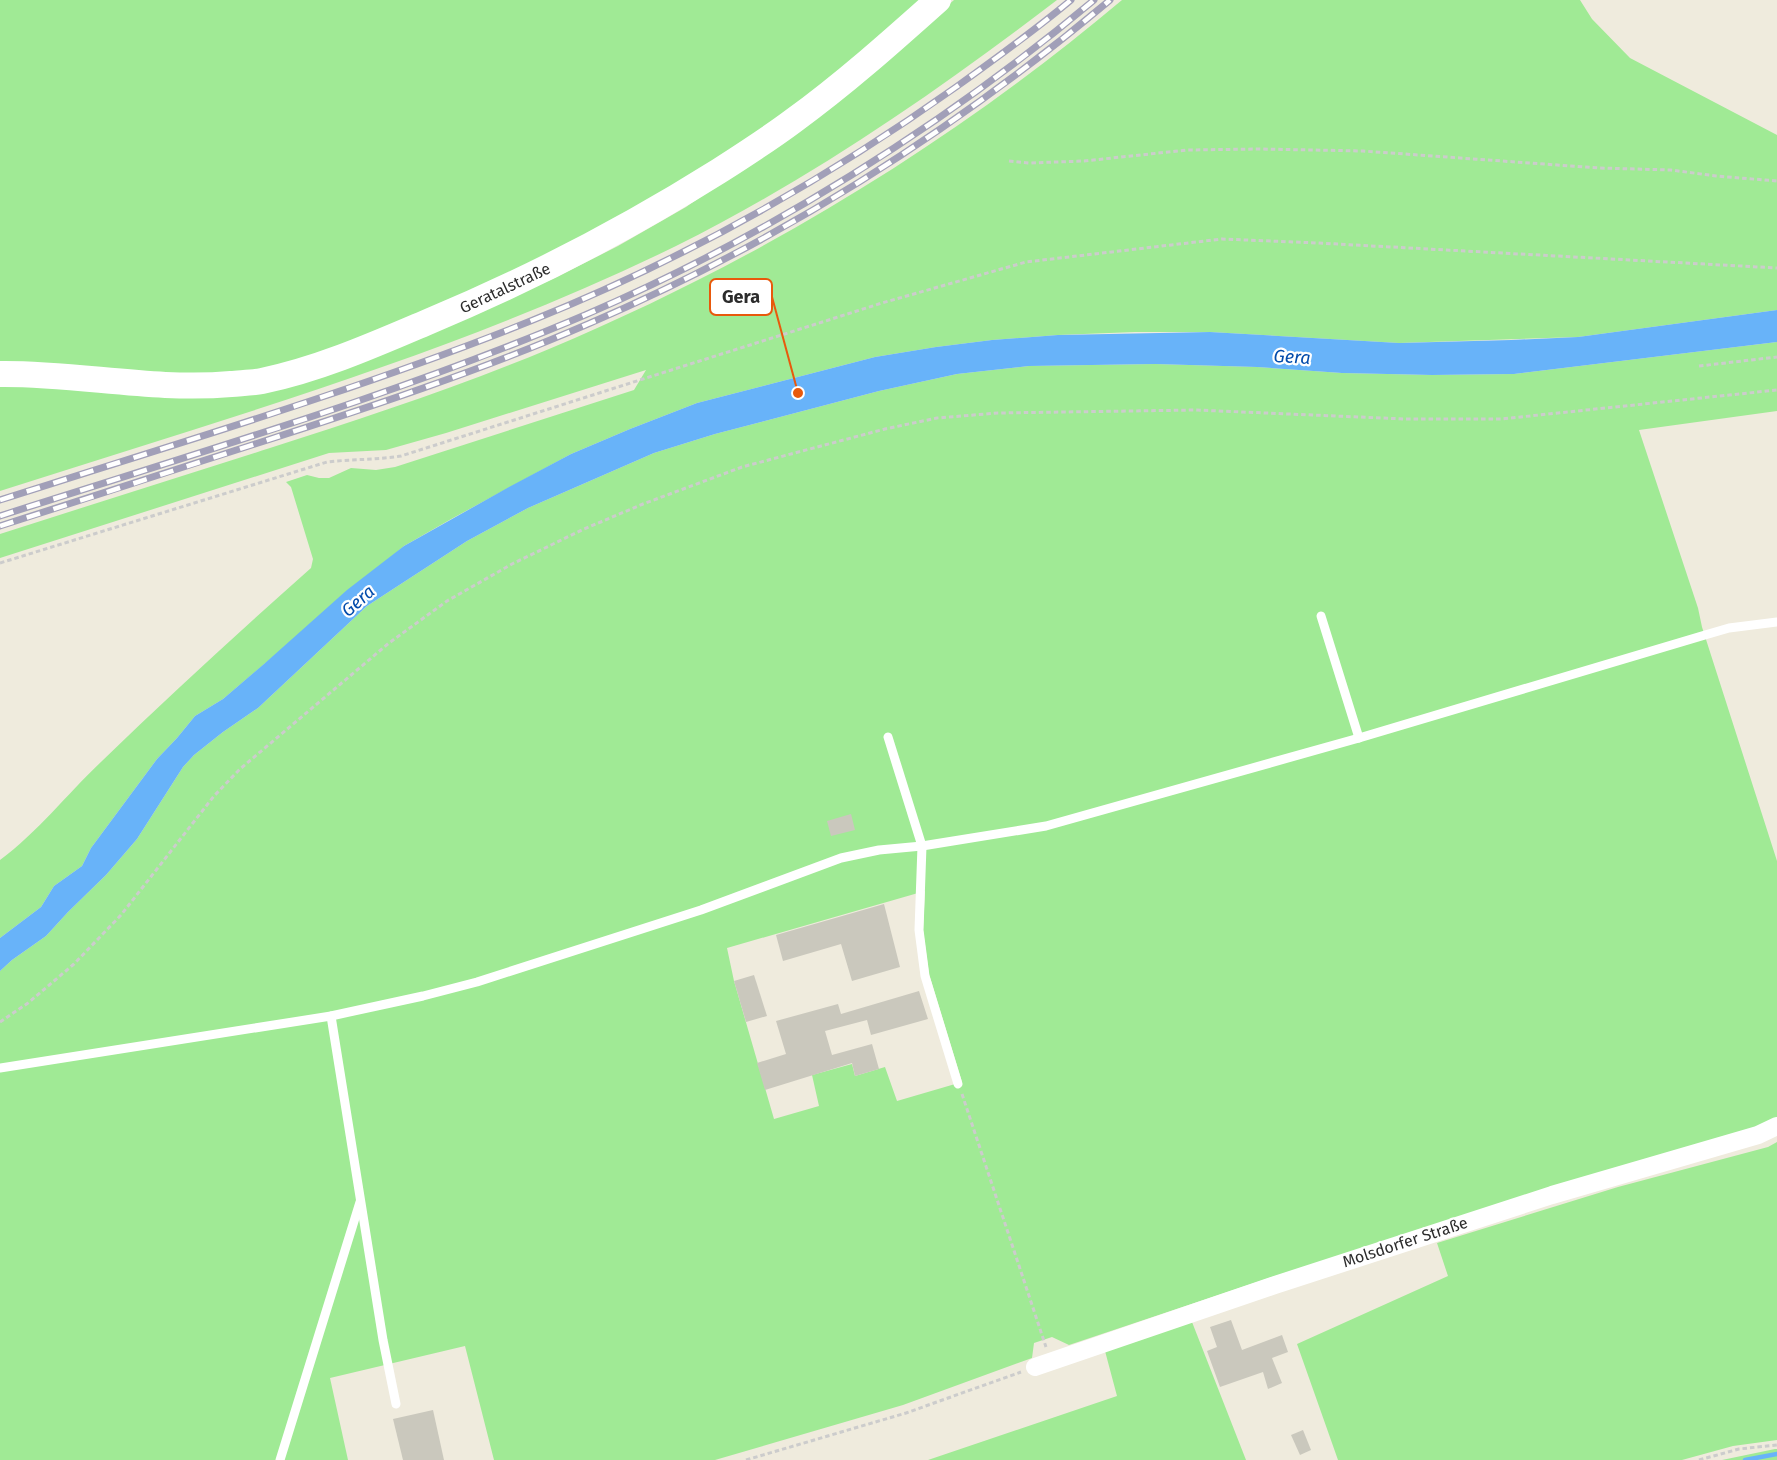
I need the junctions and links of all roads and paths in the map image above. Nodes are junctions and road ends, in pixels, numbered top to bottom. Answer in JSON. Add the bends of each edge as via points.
{"nodes":[{"id":1,"x":938,"y":0,"type":"edge"},
{"id":2,"x":1009,"y":161,"type":"dead end"},
{"id":3,"x":1777,"y":181,"type":"edge"},
{"id":4,"x":1777,"y":268,"type":"edge"},
{"id":5,"x":1777,"y":357,"type":"edge"},
{"id":6,"x":1699,"y":366,"type":"dead end"},
{"id":7,"x":0,"y":374,"type":"edge"},
{"id":8,"x":1777,"y":390,"type":"edge"},
{"id":9,"x":0,"y":563,"type":"edge"},
{"id":10,"x":1321,"y":616,"type":"dead end"},
{"id":11,"x":1777,"y":622,"type":"edge"},
{"id":12,"x":888,"y":737,"type":"dead end"},
{"id":13,"x":1359,"y":738,"type":"junction"},
{"id":14,"x":922,"y":846,"type":"junction"},
{"id":15,"x":331,"y":1016,"type":"junction"},
{"id":16,"x":0,"y":1022,"type":"edge"},
{"id":17,"x":0,"y":1068,"type":"edge"},
{"id":18,"x":958,"y":1084,"type":"joint"},
{"id":19,"x":1777,"y":1126,"type":"edge"},
{"id":20,"x":361,"y":1200,"type":"junction"},
{"id":21,"x":1043,"y":1340,"type":"dead end"},
{"id":22,"x":1035,"y":1366,"type":"joint"},
{"id":23,"x":396,"y":1404,"type":"dead end"},
{"id":24,"x":1777,"y":1445,"type":"edge"},
{"id":25,"x":280,"y":1460,"type":"edge"},
{"id":26,"x":746,"y":1460,"type":"edge"},
{"id":27,"x":1699,"y":1460,"type":"edge"}],
"edges":[{"from":1,"to":7,"type":"street","name":"Geratalstraße","via":[[792,122],[681,195],[556,264],[399,334],[317,366],[261,381],[205,386]]},
{"from":2,"to":3,"type":"path","via":[[1084,161],[1187,150],[1261,148],[1671,170]]},
{"from":4,"to":9,"type":"path","via":[[1222,239],[1026,262],[840,316],[401,456],[327,462]]},
{"from":5,"to":6,"type":"path"},
{"from":8,"to":16,"type":"path","via":[[1501,419],[1196,410],[998,413],[937,418],[742,467],[584,528],[512,564],[447,601],[389,644],[240,769],[120,915],[74,964]]},
{"from":10,"to":13,"type":"lane"},
{"from":11,"to":13,"type":"lane","via":[[1729,628]]},
{"from":12,"to":14,"type":"lane"},
{"from":13,"to":14,"type":"lane","via":[[1046,826]]},
{"from":14,"to":15,"type":"lane","via":[[841,858],[701,910],[477,982]]},
{"from":14,"to":18,"type":"lane","via":[[919,930],[925,976]]},
{"from":15,"to":17,"type":"lane"},
{"from":15,"to":20,"type":"lane"},
{"from":18,"to":21,"type":"path"},
{"from":19,"to":22,"type":"street","name":"Molsdorfer Straße","via":[[1758,1135],[1552,1195]]},
{"from":20,"to":23,"type":"lane"},
{"from":20,"to":25,"type":"lane"},
{"from":22,"to":26,"type":"path","via":[[906,1413]]},
{"from":24,"to":27,"type":"path","via":[[1739,1449]]}]}
